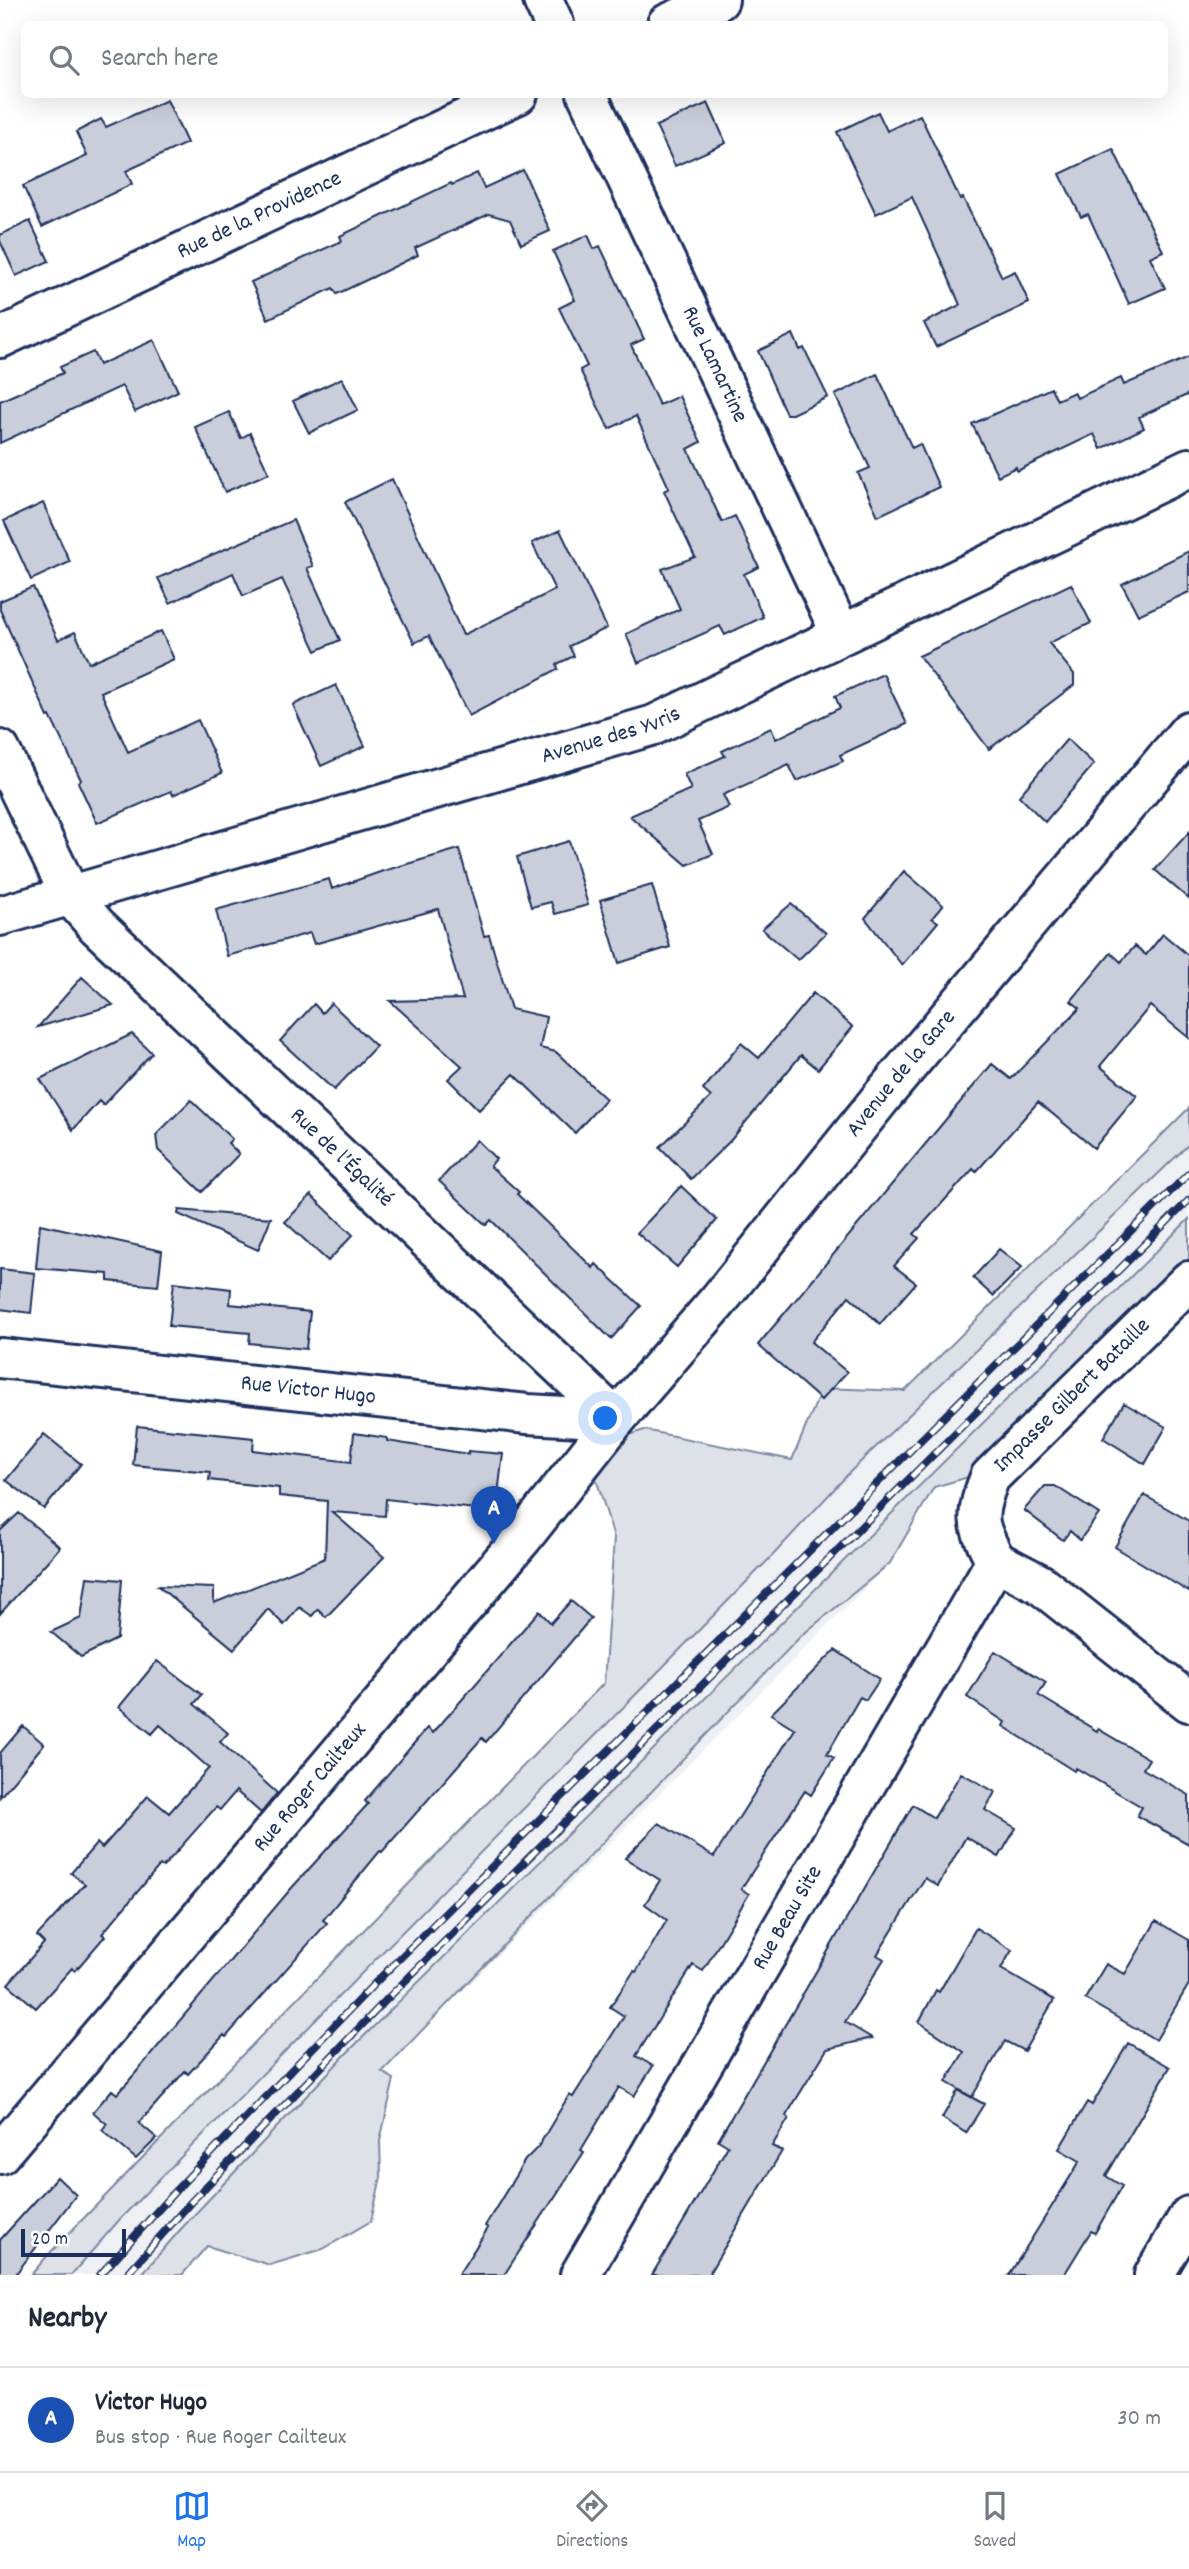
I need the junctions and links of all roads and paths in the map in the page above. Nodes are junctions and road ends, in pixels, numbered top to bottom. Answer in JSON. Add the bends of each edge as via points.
{"nodes":[{"id":1,"x":543,"y":0,"type":"edge"},
{"id":2,"x":719,"y":0,"type":"edge"},
{"id":3,"x":553,"y":21,"type":"edge"},
{"id":4,"x":674,"y":21,"type":"edge"},
{"id":5,"x":510,"y":98,"type":"edge"},
{"id":6,"x":589,"y":98,"type":"edge"},
{"id":7,"x":0,"y":338,"type":"edge"},
{"id":8,"x":1189,"y":468,"type":"edge"},
{"id":9,"x":841,"y":634,"type":"junction"},
{"id":10,"x":1189,"y":731,"type":"edge"},
{"id":11,"x":0,"y":750,"type":"edge"},
{"id":12,"x":70,"y":895,"type":"junction"},
{"id":13,"x":0,"y":916,"type":"edge"},
{"id":14,"x":1189,"y":1281,"type":"edge"},
{"id":15,"x":0,"y":1358,"type":"edge"},
{"id":16,"x":615,"y":1419,"type":"junction"},
{"id":17,"x":996,"y":1561,"type":"junction"},
{"id":18,"x":1189,"y":1702,"type":"edge"},
{"id":19,"x":0,"y":2154,"type":"edge"},
{"id":20,"x":1189,"y":2216,"type":"edge"},
{"id":21,"x":580,"y":2275,"type":"edge"},
{"id":22,"x":1154,"y":2275,"type":"edge"}],
"edges":[{"from":1,"to":3,"type":"street"},
{"from":2,"to":4,"type":"street"},
{"from":5,"to":7,"type":"street","name":"Rue de la Providence"},
{"from":6,"to":9,"type":"street","name":"Rue Lamartine"},
{"from":8,"to":9,"type":"street","name":"Avenue des Yvris"},
{"from":9,"to":12,"type":"street","name":"Avenue des Yvris","via":[[654,725]]},
{"from":10,"to":16,"type":"street","name":"Avenue de la Gare"},
{"from":11,"to":12,"type":"street","name":"Rue de l’Égalité"},
{"from":12,"to":13,"type":"street","name":"Avenue des Yvris"},
{"from":12,"to":16,"type":"street","name":"Rue de l’Égalité","via":[[97,926]]},
{"from":14,"to":17,"type":"street","name":"Impasse Gilbert Bataille","via":[[990,1477],[978,1506],[980,1532]]},
{"from":15,"to":16,"type":"street","name":"Rue Victor Hugo","via":[[528,1414]]},
{"from":16,"to":19,"type":"street","name":"Rue Roger Cailteux","via":[[523,1537]]},
{"from":17,"to":18,"type":"street","via":[[1040,1584]]},
{"from":17,"to":21,"type":"street","name":"Rue Beau Site"},
{"from":20,"to":22,"type":"street"}]}
